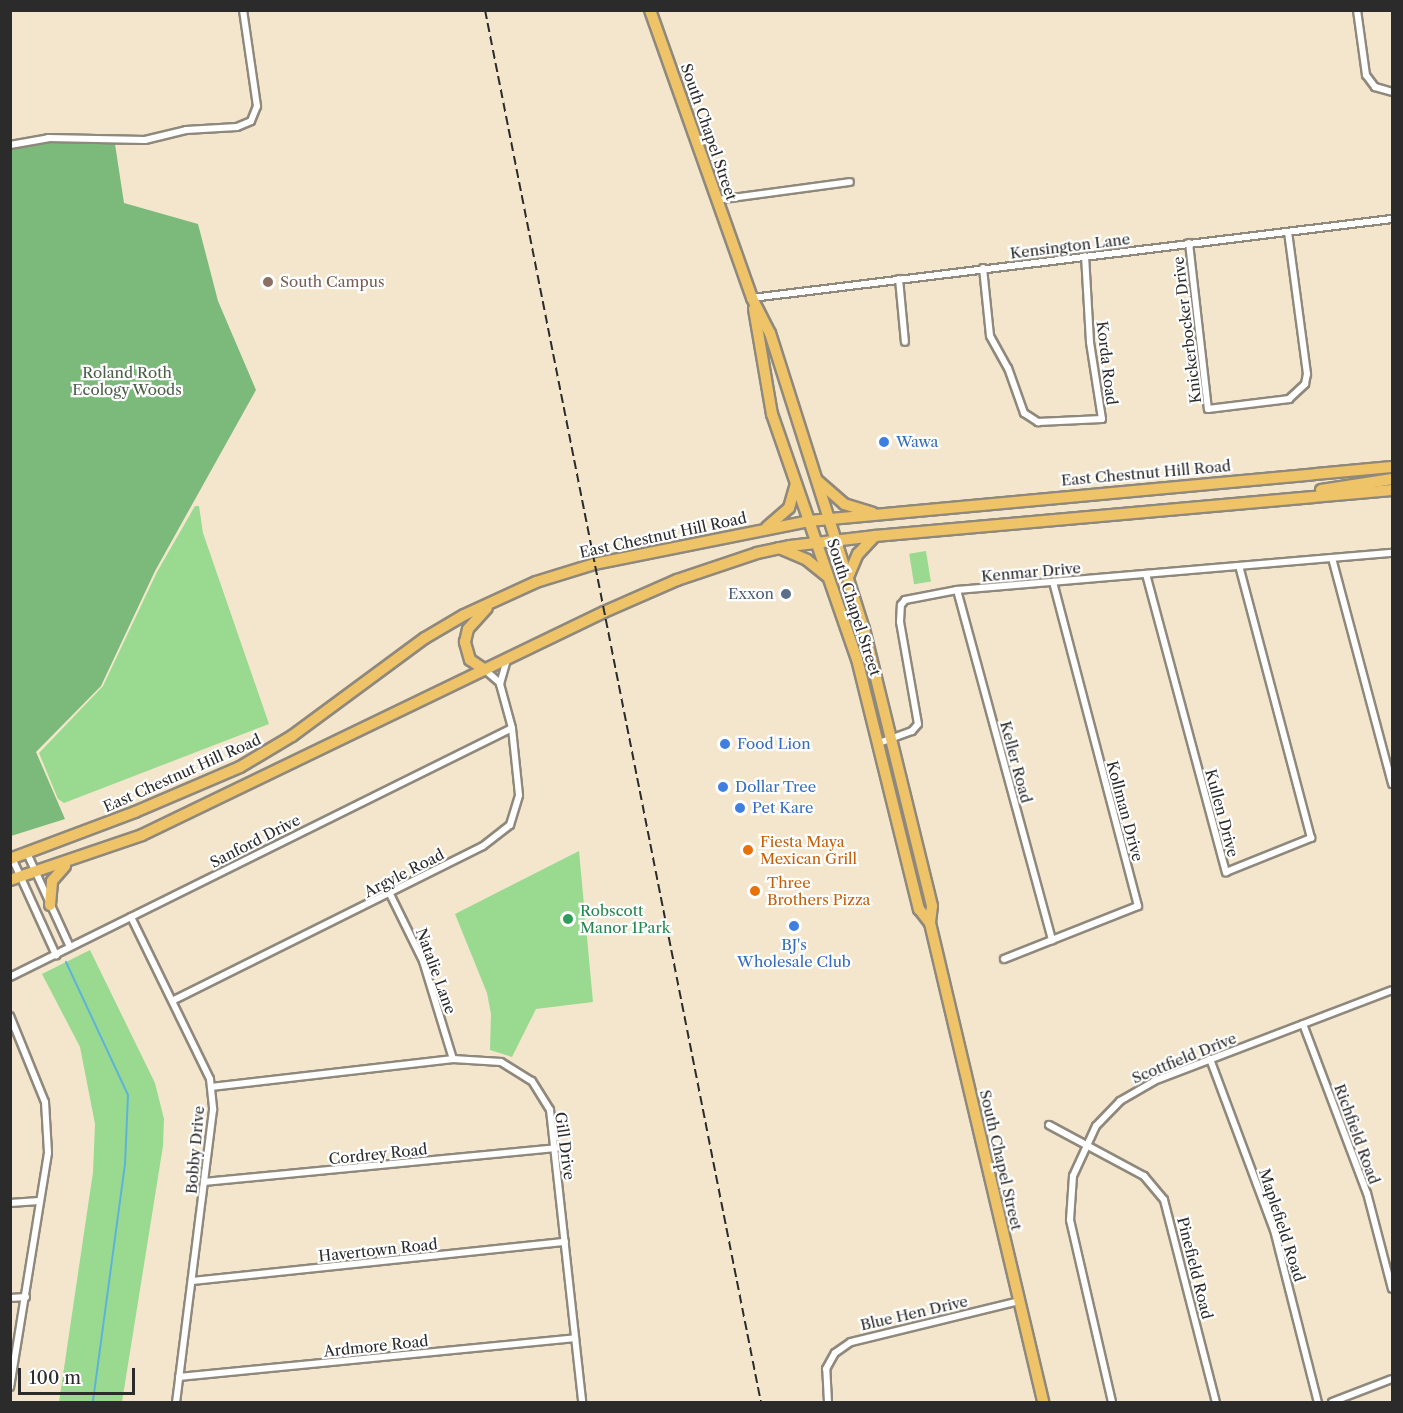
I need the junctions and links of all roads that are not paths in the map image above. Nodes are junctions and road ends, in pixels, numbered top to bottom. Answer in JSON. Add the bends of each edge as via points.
{"nodes":[{"id":1,"x":243,"y":10,"type":"edge"},
{"id":2,"x":650,"y":10,"type":"edge"},
{"id":3,"x":1357,"y":10,"type":"edge"},
{"id":4,"x":1392,"y":92,"type":"edge"},
{"id":5,"x":10,"y":145,"type":"edge"},
{"id":6,"x":850,"y":182,"type":"dead end"},
{"id":7,"x":716,"y":200,"type":"junction"},
{"id":8,"x":1392,"y":219,"type":"edge"},
{"id":9,"x":1288,"y":232,"type":"junction"},
{"id":10,"x":1190,"y":243,"type":"junction"},
{"id":11,"x":1085,"y":256,"type":"junction"},
{"id":12,"x":983,"y":268,"type":"junction"},
{"id":13,"x":899,"y":279,"type":"junction"},
{"id":14,"x":752,"y":298,"type":"junction"},
{"id":15,"x":905,"y":342,"type":"dead end"},
{"id":16,"x":1392,"y":467,"type":"edge"},
{"id":17,"x":816,"y":478,"type":"junction"},
{"id":18,"x":1392,"y":479,"type":"edge"},
{"id":19,"x":796,"y":484,"type":"junction"},
{"id":20,"x":1392,"y":490,"type":"edge"},
{"id":21,"x":1295,"y":498,"type":"junction"},
{"id":22,"x":879,"y":515,"type":"junction"},
{"id":23,"x":830,"y":520,"type":"junction"},
{"id":24,"x":809,"y":521,"type":"junction"},
{"id":25,"x":765,"y":528,"type":"junction"},
{"id":26,"x":875,"y":536,"type":"junction"},
{"id":27,"x":836,"y":540,"type":"junction"},
{"id":28,"x":817,"y":542,"type":"junction"},
{"id":29,"x":779,"y":548,"type":"junction"},
{"id":30,"x":1392,"y":553,"type":"edge"},
{"id":31,"x":1332,"y":558,"type":"junction"},
{"id":32,"x":1239,"y":566,"type":"junction"},
{"id":33,"x":1146,"y":574,"type":"junction"},
{"id":34,"x":848,"y":577,"type":"junction"},
{"id":35,"x":829,"y":578,"type":"junction"},
{"id":36,"x":1053,"y":582,"type":"junction"},
{"id":37,"x":957,"y":590,"type":"junction"},
{"id":38,"x":499,"y":598,"type":"junction"},
{"id":39,"x":507,"y":658,"type":"junction"},
{"id":40,"x":485,"y":670,"type":"junction"},
{"id":41,"x":500,"y":684,"type":"junction"},
{"id":42,"x":512,"y":728,"type":"junction"},
{"id":43,"x":893,"y":738,"type":"junction"},
{"id":44,"x":879,"y":742,"type":"junction"},
{"id":45,"x":1392,"y":784,"type":"edge"},
{"id":46,"x":27,"y":853,"type":"junction"},
{"id":47,"x":11,"y":858,"type":"edge"},
{"id":48,"x":70,"y":862,"type":"junction"},
{"id":49,"x":34,"y":873,"type":"junction"},
{"id":50,"x":15,"y":879,"type":"edge"},
{"id":51,"x":390,"y":894,"type":"junction"},
{"id":52,"x":50,"y":905,"type":"junction"},
{"id":53,"x":131,"y":917,"type":"junction"},
{"id":54,"x":930,"y":923,"type":"junction"},
{"id":55,"x":1052,"y":940,"type":"junction"},
{"id":56,"x":70,"y":947,"type":"junction"},
{"id":57,"x":56,"y":955,"type":"junction"},
{"id":58,"x":1004,"y":959,"type":"dead end"},
{"id":59,"x":10,"y":977,"type":"edge"},
{"id":60,"x":1392,"y":990,"type":"edge"},
{"id":61,"x":174,"y":1000,"type":"junction"},
{"id":62,"x":10,"y":1016,"type":"edge"},
{"id":63,"x":1304,"y":1024,"type":"junction"},
{"id":64,"x":453,"y":1059,"type":"junction"},
{"id":65,"x":1210,"y":1059,"type":"junction"},
{"id":66,"x":211,"y":1087,"type":"junction"},
{"id":67,"x":1049,"y":1125,"type":"dead end"},
{"id":68,"x":1085,"y":1144,"type":"junction"},
{"id":69,"x":555,"y":1148,"type":"junction"},
{"id":70,"x":204,"y":1182,"type":"junction"},
{"id":71,"x":39,"y":1201,"type":"junction"},
{"id":72,"x":10,"y":1203,"type":"edge"},
{"id":73,"x":565,"y":1242,"type":"junction"},
{"id":74,"x":193,"y":1281,"type":"junction"},
{"id":75,"x":1392,"y":1289,"type":"edge"},
{"id":76,"x":26,"y":1297,"type":"junction"},
{"id":77,"x":10,"y":1298,"type":"edge"},
{"id":78,"x":1019,"y":1301,"type":"junction"},
{"id":79,"x":575,"y":1338,"type":"junction"},
{"id":80,"x":179,"y":1377,"type":"junction"},
{"id":81,"x":1392,"y":1379,"type":"edge"},
{"id":82,"x":10,"y":1387,"type":"edge"},
{"id":83,"x":176,"y":1402,"type":"edge"},
{"id":84,"x":582,"y":1402,"type":"edge"},
{"id":85,"x":828,"y":1402,"type":"edge"},
{"id":86,"x":1043,"y":1402,"type":"edge"},
{"id":87,"x":1112,"y":1402,"type":"edge"},
{"id":88,"x":1216,"y":1402,"type":"edge"},
{"id":89,"x":1318,"y":1402,"type":"edge"},
{"id":90,"x":1332,"y":1402,"type":"edge"}],
"edges":[{"from":1,"to":5,"type":"street","via":[[257,106],[251,121],[237,127],[186,130],[145,140],[48,138]]},
{"from":2,"to":7,"type":"main road","name":"South Chapel Street"},
{"from":3,"to":4,"type":"street","via":[[1366,75],[1375,87]]},
{"from":6,"to":7,"type":"street"},
{"from":7,"to":14,"type":"main road","name":"South Chapel Street"},
{"from":8,"to":9,"type":"street","name":"Kensington Lane"},
{"from":9,"to":10,"type":"street","name":"Kensington Lane"},
{"from":9,"to":10,"type":"street","name":"Knickerbocker Drive","via":[[1305,384],[1289,399],[1208,409]]},
{"from":10,"to":11,"type":"street","name":"Kensington Lane"},
{"from":11,"to":12,"type":"street","name":"Kensington Lane"},
{"from":11,"to":12,"type":"street","name":"Korda Road","via":[[1090,342],[1102,419],[1038,422],[1024,413],[1008,368],[990,336]]},
{"from":12,"to":13,"type":"street","name":"Kensington Lane"},
{"from":13,"to":14,"type":"street","name":"Kensington Lane"},
{"from":13,"to":15,"type":"street"},
{"from":14,"to":17,"type":"main road","name":"South Chapel Street","via":[[770,333]]},
{"from":14,"to":19,"type":"main road","name":"South Chapel Street","via":[[772,414]]},
{"from":16,"to":22,"type":"main road","name":"East Chestnut Hill Road"},
{"from":17,"to":22,"type":"main road","via":[[844,504]]},
{"from":17,"to":23,"type":"main road","name":"South Chapel Street"},
{"from":18,"to":21,"type":"main road"},
{"from":19,"to":24,"type":"main road","name":"South Chapel Street"},
{"from":19,"to":25,"type":"main road","via":[[789,508]]},
{"from":20,"to":21,"type":"main road"},
{"from":21,"to":26,"type":"main road"},
{"from":22,"to":23,"type":"main road","name":"East Chestnut Hill Road"},
{"from":23,"to":24,"type":"main road","name":"East Chestnut Hill Road"},
{"from":23,"to":27,"type":"main road","name":"South Chapel Street"},
{"from":24,"to":25,"type":"main road","name":"East Chestnut Hill Road"},
{"from":24,"to":28,"type":"main road","name":"South Chapel Street"},
{"from":25,"to":38,"type":"main road","name":"East Chestnut Hill Road","via":[[594,564]]},
{"from":26,"to":27,"type":"main road"},
{"from":26,"to":34,"type":"main road","via":[[858,554]]},
{"from":27,"to":28,"type":"main road"},
{"from":27,"to":34,"type":"main road","name":"South Chapel Street"},
{"from":28,"to":29,"type":"main road"},
{"from":28,"to":35,"type":"main road","name":"South Chapel Street"},
{"from":29,"to":35,"type":"main road","via":[[807,560]]},
{"from":29,"to":39,"type":"main road","via":[[677,580]]},
{"from":30,"to":31,"type":"street","name":"Kenmar Drive"},
{"from":31,"to":32,"type":"street","name":"Kenmar Drive"},
{"from":31,"to":45,"type":"street"},
{"from":32,"to":33,"type":"street","name":"Kenmar Drive"},
{"from":32,"to":33,"type":"street","name":"Kullen Drive","via":[[1311,838],[1226,872]]},
{"from":33,"to":36,"type":"street","name":"Kenmar Drive"},
{"from":34,"to":43,"type":"main road","name":"South Chapel Street"},
{"from":35,"to":44,"type":"main road","name":"South Chapel Street","via":[[857,659]]},
{"from":36,"to":37,"type":"street","name":"Kenmar Drive"},
{"from":36,"to":55,"type":"street","name":"Kollman Drive","via":[[1138,906]]},
{"from":37,"to":43,"type":"street","name":"Kenmar Drive","via":[[914,596],[901,605],[918,724],[912,731]]},
{"from":37,"to":55,"type":"street","name":"Keller Road"},
{"from":38,"to":40,"type":"main road","via":[[476,618],[465,642],[470,660]]},
{"from":38,"to":46,"type":"main road","name":"East Chestnut Hill Road","via":[[425,638],[260,756],[135,813]]},
{"from":39,"to":40,"type":"main road"},
{"from":39,"to":41,"type":"street"},
{"from":40,"to":41,"type":"street"},
{"from":40,"to":48,"type":"main road","via":[[214,803]]},
{"from":41,"to":42,"type":"street","name":"Argyle Road"},
{"from":42,"to":51,"type":"street","name":"Argyle Road","via":[[519,795],[510,825],[483,846]]},
{"from":42,"to":53,"type":"street","name":"Sanford Drive"},
{"from":43,"to":44,"type":"street","name":"Kenmar Drive"},
{"from":43,"to":54,"type":"main road","name":"South Chapel Street","via":[[932,906]]},
{"from":44,"to":54,"type":"main road","name":"South Chapel Street","via":[[919,909]]},
{"from":46,"to":47,"type":"main road","name":"East Chestnut Hill Road"},
{"from":46,"to":49,"type":"street"},
{"from":47,"to":50,"type":"street"},
{"from":48,"to":49,"type":"main road"},
{"from":48,"to":52,"type":"main road","via":[[52,881]]},
{"from":49,"to":50,"type":"main road"},
{"from":49,"to":52,"type":"street"},
{"from":50,"to":57,"type":"street"},
{"from":51,"to":61,"type":"street","name":"Argyle Road"},
{"from":51,"to":64,"type":"street","name":"Natalie Lane","via":[[423,961]]},
{"from":52,"to":56,"type":"street"},
{"from":53,"to":56,"type":"street","name":"Sanford Drive"},
{"from":53,"to":61,"type":"street","name":"Bobby Drive"},
{"from":54,"to":78,"type":"main road","name":"South Chapel Street"},
{"from":55,"to":58,"type":"street","name":"Kollman Drive"},
{"from":56,"to":57,"type":"street","name":"Sanford Drive"},
{"from":57,"to":59,"type":"street","name":"Sanford Drive"},
{"from":60,"to":63,"type":"street","name":"Scottfield Drive"},
{"from":61,"to":66,"type":"street","name":"Bobby Drive"},
{"from":62,"to":71,"type":"street","via":[[45,1102],[48,1153]]},
{"from":63,"to":65,"type":"street","name":"Scottfield Drive"},
{"from":63,"to":75,"type":"street","name":"Richfield Road","via":[[1367,1193]]},
{"from":64,"to":66,"type":"street","name":"Gill Drive"},
{"from":64,"to":69,"type":"street","name":"Gill Drive","via":[[501,1062],[532,1081],[550,1110]]},
{"from":65,"to":68,"type":"street","name":"Scottfield Drive","via":[[1130,1094],[1103,1117]]},
{"from":65,"to":89,"type":"street","name":"Maplefield Road","via":[[1278,1242]]},
{"from":66,"to":70,"type":"street","name":"Bobby Drive","via":[[212,1132]]},
{"from":67,"to":68,"type":"street","name":"Pinefield Road"},
{"from":68,"to":87,"type":"street","name":"Scottfield Drive","via":[[1073,1176],[1070,1220]]},
{"from":68,"to":88,"type":"street","name":"Pinefield Road","via":[[1143,1176],[1164,1200]]},
{"from":69,"to":70,"type":"street","name":"Cordrey Road"},
{"from":69,"to":73,"type":"street","name":"Gill Drive"},
{"from":70,"to":74,"type":"street","name":"Bobby Drive"},
{"from":71,"to":72,"type":"street"},
{"from":71,"to":76,"type":"street"},
{"from":73,"to":74,"type":"street","name":"Havertown Road"},
{"from":73,"to":79,"type":"street","name":"Gill Drive"},
{"from":74,"to":80,"type":"street","name":"Bobby Drive"},
{"from":76,"to":77,"type":"street"},
{"from":76,"to":82,"type":"street"},
{"from":78,"to":85,"type":"street","name":"Blue Hen Drive","via":[[851,1341],[835,1353],[826,1369]]},
{"from":78,"to":86,"type":"main road","name":"South Chapel Street"},
{"from":79,"to":80,"type":"street","name":"Ardmore Road"},
{"from":79,"to":84,"type":"street","name":"Gill Drive"},
{"from":80,"to":83,"type":"street","name":"Bobby Drive"},
{"from":81,"to":90,"type":"street"}]}
